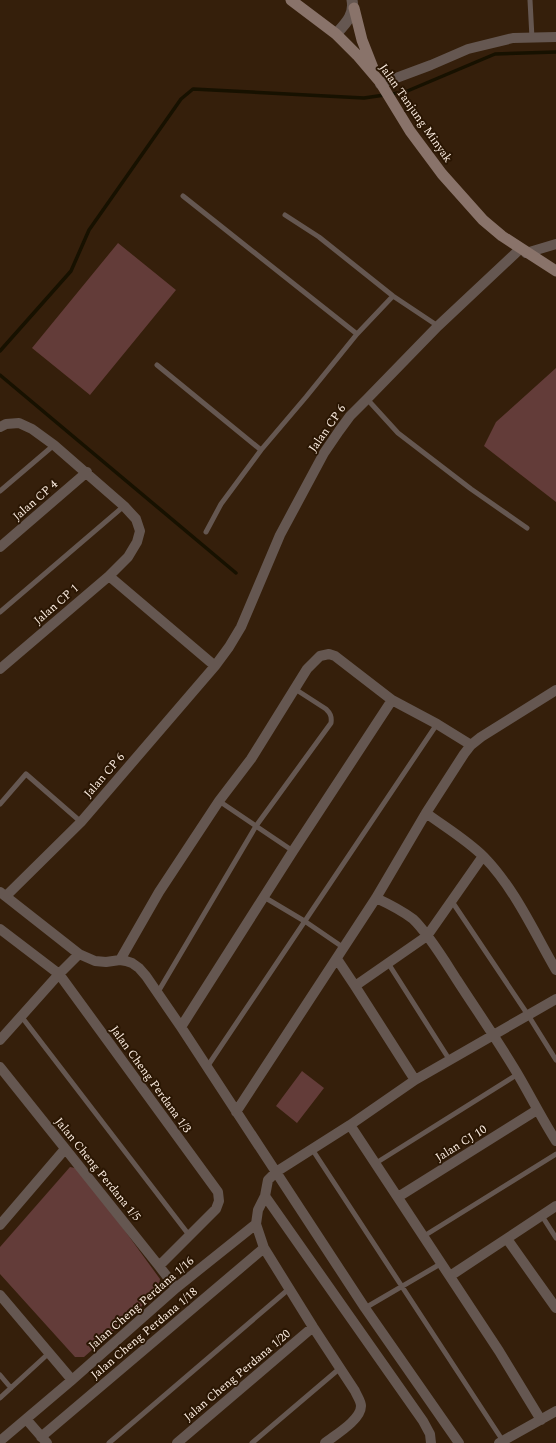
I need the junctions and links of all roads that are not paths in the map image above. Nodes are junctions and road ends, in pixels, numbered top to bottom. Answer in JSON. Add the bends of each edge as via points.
{"nodes":[{"id":1,"x":291,"y":0,"type":"edge"},
{"id":2,"x":530,"y":0,"type":"edge"},
{"id":3,"x":353,"y":4,"type":"edge"},
{"id":4,"x":336,"y":34,"type":"junction"},
{"id":5,"x":556,"y":37,"type":"edge"},
{"id":6,"x":532,"y":38,"type":"junction"},
{"id":7,"x":380,"y":84,"type":"junction"},
{"id":8,"x":183,"y":196,"type":"dead end"},
{"id":9,"x":285,"y":215,"type":"dead end"},
{"id":10,"x":556,"y":244,"type":"edge"},
{"id":11,"x":523,"y":251,"type":"junction"},
{"id":12,"x":556,"y":271,"type":"edge"},
{"id":13,"x":393,"y":296,"type":"junction"},
{"id":14,"x":438,"y":326,"type":"junction"},
{"id":15,"x":357,"y":334,"type":"junction"},
{"id":16,"x":157,"y":366,"type":"dead end"},
{"id":17,"x":367,"y":399,"type":"junction"},
{"id":18,"x":0,"y":427,"type":"edge"},
{"id":19,"x":54,"y":445,"type":"junction"},
{"id":20,"x":261,"y":450,"type":"junction"},
{"id":21,"x":87,"y":472,"type":"junction"},
{"id":22,"x":0,"y":491,"type":"edge"},
{"id":23,"x":124,"y":506,"type":"junction"},
{"id":24,"x":527,"y":528,"type":"dead end"},
{"id":25,"x":206,"y":532,"type":"dead end"},
{"id":26,"x":0,"y":547,"type":"edge"},
{"id":27,"x":109,"y":576,"type":"junction"},
{"id":28,"x":0,"y":612,"type":"edge"},
{"id":29,"x":215,"y":666,"type":"junction"},
{"id":30,"x":0,"y":669,"type":"edge"},
{"id":31,"x":295,"y":689,"type":"junction"},
{"id":32,"x":556,"y":690,"type":"edge"},
{"id":33,"x":392,"y":700,"type":"junction"},
{"id":34,"x":437,"y":724,"type":"junction"},
{"id":35,"x":471,"y":745,"type":"junction"},
{"id":36,"x":219,"y":801,"type":"junction"},
{"id":37,"x":0,"y":804,"type":"edge"},
{"id":38,"x":426,"y":813,"type":"junction"},
{"id":39,"x":81,"y":822,"type":"junction"},
{"id":40,"x":256,"y":826,"type":"junction"},
{"id":41,"x":293,"y":851,"type":"junction"},
{"id":42,"x":483,"y":856,"type":"junction"},
{"id":43,"x":3,"y":894,"type":"edge"},
{"id":44,"x":264,"y":897,"type":"junction"},
{"id":45,"x":376,"y":898,"type":"junction"},
{"id":46,"x":451,"y":900,"type":"junction"},
{"id":47,"x":306,"y":922,"type":"junction"},
{"id":48,"x":0,"y":929,"type":"edge"},
{"id":49,"x":427,"y":936,"type":"junction"},
{"id":50,"x":344,"y":948,"type":"junction"},
{"id":51,"x":79,"y":954,"type":"junction"},
{"id":52,"x":337,"y":959,"type":"junction"},
{"id":53,"x":120,"y":960,"type":"junction"},
{"id":54,"x":388,"y":963,"type":"junction"},
{"id":55,"x":556,"y":970,"type":"edge"},
{"id":56,"x":59,"y":974,"type":"junction"},
{"id":57,"x":355,"y":986,"type":"junction"},
{"id":58,"x":158,"y":992,"type":"junction"},
{"id":59,"x":556,"y":998,"type":"edge"},
{"id":60,"x":528,"y":1015,"type":"junction"},
{"id":61,"x":22,"y":1016,"type":"junction"},
{"id":62,"x":181,"y":1027,"type":"junction"},
{"id":63,"x":493,"y":1034,"type":"junction"},
{"id":64,"x":0,"y":1040,"type":"edge"},
{"id":65,"x":449,"y":1059,"type":"junction"},
{"id":66,"x":556,"y":1060,"type":"edge"},
{"id":67,"x":0,"y":1067,"type":"edge"},
{"id":68,"x":207,"y":1068,"type":"junction"},
{"id":69,"x":518,"y":1074,"type":"junction"},
{"id":70,"x":3,"y":1080,"type":"edge"},
{"id":71,"x":415,"y":1080,"type":"junction"},
{"id":72,"x":537,"y":1110,"type":"junction"},
{"id":73,"x":236,"y":1112,"type":"junction"},
{"id":74,"x":350,"y":1125,"type":"junction"},
{"id":75,"x":556,"y":1141,"type":"edge"},
{"id":76,"x":65,"y":1149,"type":"junction"},
{"id":77,"x":312,"y":1150,"type":"junction"},
{"id":78,"x":556,"y":1154,"type":"edge"},
{"id":79,"x":376,"y":1163,"type":"junction"},
{"id":80,"x":276,"y":1172,"type":"junction"},
{"id":81,"x":265,"y":1196,"type":"junction"},
{"id":82,"x":398,"y":1197,"type":"junction"},
{"id":83,"x":556,"y":1206,"type":"edge"},
{"id":84,"x":542,"y":1216,"type":"junction"},
{"id":85,"x":256,"y":1224,"type":"junction"},
{"id":86,"x":0,"y":1225,"type":"edge"},
{"id":87,"x":190,"y":1236,"type":"junction"},
{"id":88,"x":424,"y":1236,"type":"junction"},
{"id":89,"x":556,"y":1238,"type":"edge"},
{"id":90,"x":507,"y":1239,"type":"junction"},
{"id":91,"x":264,"y":1248,"type":"junction"},
{"id":92,"x":442,"y":1264,"type":"junction"},
{"id":93,"x":159,"y":1266,"type":"junction"},
{"id":94,"x":450,"y":1276,"type":"junction"},
{"id":95,"x":402,"y":1287,"type":"junction"},
{"id":96,"x":176,"y":1288,"type":"junction"},
{"id":97,"x":290,"y":1288,"type":"junction"},
{"id":98,"x":0,"y":1295,"type":"edge"},
{"id":99,"x":365,"y":1308,"type":"junction"},
{"id":100,"x":556,"y":1308,"type":"edge"},
{"id":101,"x":313,"y":1327,"type":"junction"},
{"id":102,"x":49,"y":1353,"type":"junction"},
{"id":103,"x":340,"y":1369,"type":"junction"},
{"id":104,"x":0,"y":1375,"type":"edge"},
{"id":105,"x":72,"y":1380,"type":"junction"},
{"id":106,"x":11,"y":1388,"type":"junction"},
{"id":107,"x":0,"y":1398,"type":"edge"},
{"id":108,"x":556,"y":1411,"type":"edge"},
{"id":109,"x":26,"y":1419,"type":"junction"},
{"id":110,"x":541,"y":1420,"type":"junction"},
{"id":111,"x":44,"y":1440,"type":"edge"},
{"id":112,"x":0,"y":1441,"type":"edge"},
{"id":113,"x":501,"y":1442,"type":"edge"},
{"id":114,"x":109,"y":1443,"type":"edge"},
{"id":115,"x":177,"y":1443,"type":"edge"},
{"id":116,"x":252,"y":1443,"type":"edge"},
{"id":117,"x":325,"y":1443,"type":"edge"},
{"id":118,"x":431,"y":1443,"type":"edge"},
{"id":119,"x":459,"y":1443,"type":"edge"}],
"edges":[{"from":1,"to":4,"type":"main road","name":"Jalan Tanjung Minyak"},
{"from":2,"to":6,"type":"lane"},
{"from":3,"to":4,"type":"street","via":[[348,20]]},
{"from":3,"to":7,"type":"main road","via":[[368,59]]},
{"from":4,"to":7,"type":"main road","name":"Jalan Tanjung Minyak"},
{"from":5,"to":6,"type":"street"},
{"from":6,"to":7,"type":"street","via":[[513,38],[468,49]]},
{"from":7,"to":11,"type":"main road","name":"Jalan Tanjung Minyak","via":[[442,174],[483,220]]},
{"from":8,"to":15,"type":"lane"},
{"from":9,"to":13,"type":"lane","via":[[319,237]]},
{"from":10,"to":11,"type":"street"},
{"from":11,"to":12,"type":"main road","name":"Jalan Tanjung Minyak"},
{"from":11,"to":14,"type":"street","name":"Jalan CP 6"},
{"from":13,"to":14,"type":"lane"},
{"from":13,"to":15,"type":"lane"},
{"from":14,"to":17,"type":"street","name":"Jalan CP 6"},
{"from":15,"to":20,"type":"lane"},
{"from":16,"to":20,"type":"lane"},
{"from":17,"to":24,"type":"lane","via":[[398,433]]},
{"from":17,"to":29,"type":"street","name":"Jalan CP 6","via":[[346,421],[324,453],[280,535],[241,627]]},
{"from":18,"to":19,"type":"street","name":"Jalan CP 1","via":[[19,423]]},
{"from":19,"to":21,"type":"street","name":"Jalan CP 1"},
{"from":19,"to":22,"type":"lane"},
{"from":20,"to":25,"type":"lane","via":[[221,504]]},
{"from":21,"to":23,"type":"street","name":"Jalan CP 1"},
{"from":21,"to":26,"type":"street","name":"Jalan CP 4"},
{"from":23,"to":27,"type":"street","name":"Jalan CP 1","via":[[136,519],[140,531],[128,557]]},
{"from":23,"to":28,"type":"lane"},
{"from":27,"to":29,"type":"street"},
{"from":27,"to":30,"type":"street","name":"Jalan CP 1"},
{"from":29,"to":39,"type":"street","name":"Jalan CP 6"},
{"from":31,"to":33,"type":"street","via":[[307,669],[320,656],[329,654]]},
{"from":31,"to":36,"type":"street","via":[[251,759]]},
{"from":31,"to":40,"type":"lane","via":[[326,709],[332,718],[331,723]]},
{"from":32,"to":35,"type":"street"},
{"from":33,"to":34,"type":"street"},
{"from":33,"to":41,"type":"street"},
{"from":34,"to":35,"type":"street"},
{"from":34,"to":47,"type":"lane"},
{"from":35,"to":38,"type":"street"},
{"from":36,"to":40,"type":"lane"},
{"from":36,"to":53,"type":"street","via":[[159,892]]},
{"from":37,"to":39,"type":"lane","via":[[26,774]]},
{"from":38,"to":42,"type":"street"},
{"from":38,"to":45,"type":"street"},
{"from":39,"to":43,"type":"street","name":"Jalan CP 6"},
{"from":40,"to":41,"type":"lane"},
{"from":40,"to":58,"type":"lane"},
{"from":41,"to":44,"type":"street"},
{"from":42,"to":46,"type":"street"},
{"from":42,"to":55,"type":"street","via":[[513,895]]},
{"from":43,"to":51,"type":"street"},
{"from":44,"to":47,"type":"lane"},
{"from":44,"to":62,"type":"street"},
{"from":45,"to":49,"type":"street","via":[[413,920]]},
{"from":45,"to":50,"type":"street"},
{"from":46,"to":49,"type":"street"},
{"from":46,"to":60,"type":"lane"},
{"from":47,"to":50,"type":"lane"},
{"from":47,"to":68,"type":"lane"},
{"from":48,"to":56,"type":"street","name":"Jalan Cheng Perdana 1/3"},
{"from":49,"to":54,"type":"street"},
{"from":49,"to":63,"type":"street"},
{"from":50,"to":52,"type":"street"},
{"from":51,"to":53,"type":"street","via":[[95,961]]},
{"from":51,"to":56,"type":"street"},
{"from":52,"to":57,"type":"street"},
{"from":52,"to":73,"type":"street"},
{"from":53,"to":58,"type":"street","via":[[139,968]]},
{"from":54,"to":57,"type":"street"},
{"from":54,"to":65,"type":"lane"},
{"from":56,"to":61,"type":"street"},
{"from":56,"to":87,"type":"street","name":"Jalan Cheng Perdana 1/3","via":[[218,1192],[219,1201],[216,1209]]},
{"from":57,"to":71,"type":"street"},
{"from":58,"to":62,"type":"street"},
{"from":59,"to":60,"type":"street"},
{"from":60,"to":63,"type":"street"},
{"from":60,"to":66,"type":"lane"},
{"from":61,"to":64,"type":"street"},
{"from":61,"to":87,"type":"lane"},
{"from":62,"to":68,"type":"street"},
{"from":63,"to":65,"type":"street"},
{"from":63,"to":69,"type":"street"},
{"from":65,"to":71,"type":"street"},
{"from":67,"to":70,"type":"street","name":"Jalan Cheng Perdana 1/5"},
{"from":68,"to":73,"type":"street"},
{"from":69,"to":72,"type":"street"},
{"from":69,"to":79,"type":"lane"},
{"from":70,"to":76,"type":"street","name":"Jalan Cheng Perdana 1/5"},
{"from":71,"to":74,"type":"street"},
{"from":72,"to":75,"type":"street"},
{"from":72,"to":82,"type":"street","name":"Jalan CJ 10"},
{"from":73,"to":80,"type":"street"},
{"from":74,"to":77,"type":"street"},
{"from":74,"to":79,"type":"street"},
{"from":76,"to":86,"type":"street"},
{"from":76,"to":93,"type":"street","name":"Jalan Cheng Perdana 1/5"},
{"from":77,"to":80,"type":"street"},
{"from":77,"to":95,"type":"lane"},
{"from":78,"to":88,"type":"lane"},
{"from":79,"to":82,"type":"street"},
{"from":80,"to":81,"type":"street","via":[[268,1180]]},
{"from":80,"to":99,"type":"street"},
{"from":81,"to":85,"type":"street","via":[[258,1210]]},
{"from":81,"to":118,"type":"street","via":[[423,1421],[430,1434]]},
{"from":82,"to":88,"type":"street"},
{"from":83,"to":84,"type":"street"},
{"from":84,"to":89,"type":"lane"},
{"from":84,"to":90,"type":"street"},
{"from":85,"to":91,"type":"street"},
{"from":85,"to":96,"type":"street","name":"Jalan Cheng Perdana 1/16"},
{"from":87,"to":93,"type":"street"},
{"from":88,"to":92,"type":"street"},
{"from":90,"to":94,"type":"street"},
{"from":90,"to":100,"type":"street"},
{"from":91,"to":97,"type":"street"},
{"from":91,"to":111,"type":"street","name":"Jalan Cheng Perdana 1/18"},
{"from":92,"to":94,"type":"street"},
{"from":92,"to":95,"type":"lane"},
{"from":93,"to":96,"type":"street","name":"Jalan Cheng Perdana 1/5"},
{"from":94,"to":110,"type":"street","via":[[500,1351]]},
{"from":95,"to":99,"type":"lane"},
{"from":95,"to":113,"type":"lane"},
{"from":96,"to":105,"type":"street","name":"Jalan Cheng Perdana 1/16"},
{"from":97,"to":101,"type":"street"},
{"from":97,"to":114,"type":"lane"},
{"from":98,"to":102,"type":"street"},
{"from":99,"to":119,"type":"street"},
{"from":101,"to":103,"type":"street"},
{"from":101,"to":115,"type":"street","name":"Jalan Cheng Perdana 1/20"},
{"from":102,"to":105,"type":"street"},
{"from":102,"to":106,"type":"lane"},
{"from":103,"to":116,"type":"lane"},
{"from":103,"to":117,"type":"street","via":[[355,1391],[361,1407],[354,1420]]},
{"from":104,"to":106,"type":"lane"},
{"from":105,"to":109,"type":"street","name":"Jalan Cheng Perdana 1/16"},
{"from":106,"to":107,"type":"lane"},
{"from":108,"to":110,"type":"street"},
{"from":109,"to":111,"type":"street"},
{"from":109,"to":112,"type":"street","name":"Jalan Cheng Perdana 1/16"},
{"from":110,"to":113,"type":"street"}]}
